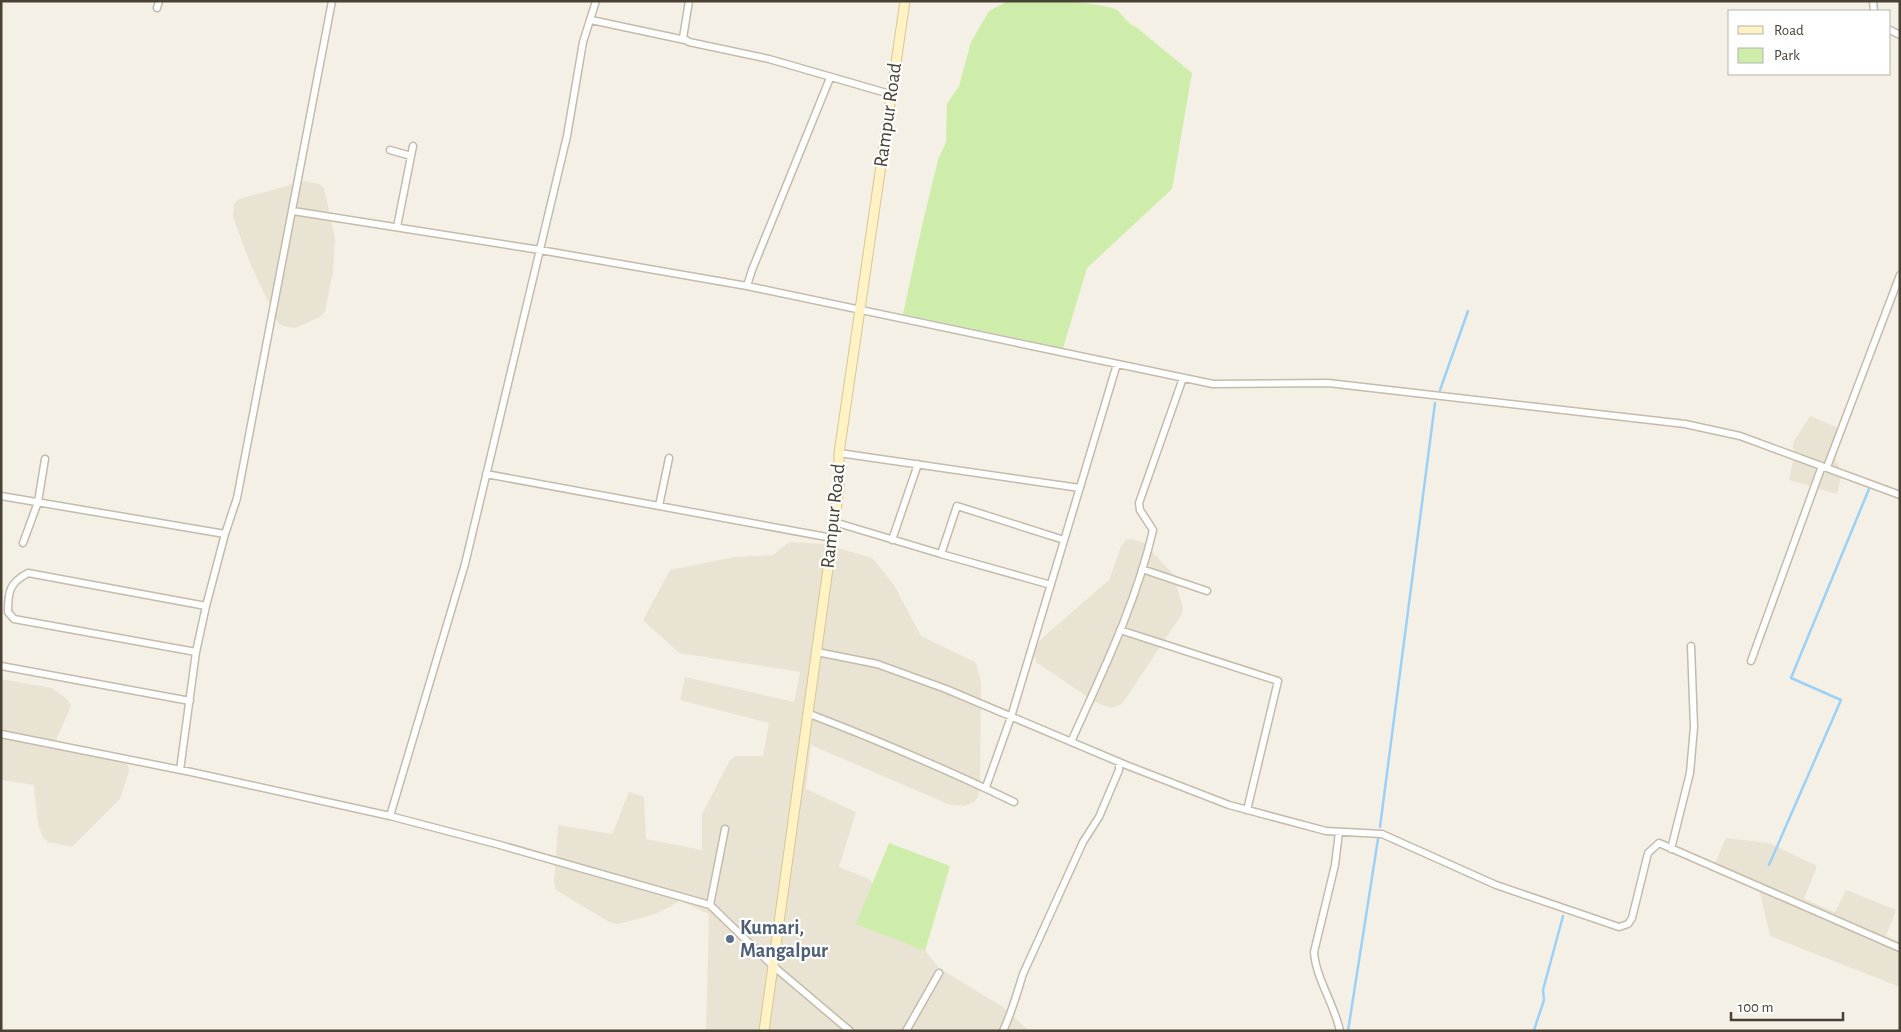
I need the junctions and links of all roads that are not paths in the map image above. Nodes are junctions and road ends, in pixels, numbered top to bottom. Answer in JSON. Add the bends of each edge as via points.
{"nodes":[{"id":1,"x":332,"y":1,"type":"edge"},
{"id":2,"x":596,"y":1,"type":"edge"},
{"id":3,"x":689,"y":1,"type":"edge"},
{"id":4,"x":905,"y":1,"type":"edge"},
{"id":5,"x":591,"y":20,"type":"junction"},
{"id":6,"x":685,"y":40,"type":"junction"},
{"id":7,"x":830,"y":78,"type":"junction"},
{"id":8,"x":890,"y":94,"type":"junction"},
{"id":9,"x":413,"y":146,"type":"dead end"},
{"id":10,"x":390,"y":150,"type":"dead end"},
{"id":11,"x":411,"y":156,"type":"junction"},
{"id":12,"x":293,"y":211,"type":"junction"},
{"id":13,"x":397,"y":227,"type":"junction"},
{"id":14,"x":540,"y":250,"type":"junction"},
{"id":15,"x":1900,"y":274,"type":"edge"},
{"id":16,"x":747,"y":286,"type":"junction"},
{"id":17,"x":860,"y":311,"type":"junction"},
{"id":18,"x":1117,"y":364,"type":"junction"},
{"id":19,"x":1183,"y":378,"type":"junction"},
{"id":20,"x":840,"y":453,"type":"junction"},
{"id":21,"x":669,"y":458,"type":"dead end"},
{"id":22,"x":45,"y":459,"type":"dead end"},
{"id":23,"x":918,"y":464,"type":"junction"},
{"id":24,"x":1825,"y":467,"type":"junction"},
{"id":25,"x":486,"y":474,"type":"junction"},
{"id":26,"x":1080,"y":488,"type":"junction"},
{"id":27,"x":1900,"y":495,"type":"edge"},
{"id":28,"x":1,"y":496,"type":"edge"},
{"id":29,"x":38,"y":502,"type":"junction"},
{"id":30,"x":659,"y":506,"type":"junction"},
{"id":31,"x":834,"y":522,"type":"junction"},
{"id":32,"x":225,"y":534,"type":"junction"},
{"id":33,"x":832,"y":538,"type":"junction"},
{"id":34,"x":892,"y":540,"type":"junction"},
{"id":35,"x":1064,"y":540,"type":"junction"},
{"id":36,"x":23,"y":543,"type":"dead end"},
{"id":37,"x":942,"y":554,"type":"junction"},
{"id":38,"x":1142,"y":569,"type":"junction"},
{"id":39,"x":1051,"y":585,"type":"junction"},
{"id":40,"x":1207,"y":591,"type":"dead end"},
{"id":41,"x":206,"y":606,"type":"junction"},
{"id":42,"x":1120,"y":630,"type":"junction"},
{"id":43,"x":1691,"y":646,"type":"dead end"},
{"id":44,"x":196,"y":652,"type":"junction"},
{"id":45,"x":817,"y":652,"type":"junction"},
{"id":46,"x":1751,"y":660,"type":"dead end"},
{"id":47,"x":1,"y":666,"type":"edge"},
{"id":48,"x":190,"y":701,"type":"junction"},
{"id":49,"x":807,"y":713,"type":"junction"},
{"id":50,"x":1011,"y":716,"type":"junction"},
{"id":51,"x":1,"y":734,"type":"edge"},
{"id":52,"x":1071,"y":742,"type":"junction"},
{"id":53,"x":1119,"y":762,"type":"junction"},
{"id":54,"x":180,"y":770,"type":"junction"},
{"id":55,"x":986,"y":787,"type":"junction"},
{"id":56,"x":1014,"y":802,"type":"dead end"},
{"id":57,"x":1247,"y":810,"type":"junction"},
{"id":58,"x":390,"y":816,"type":"junction"},
{"id":59,"x":725,"y":829,"type":"dead end"},
{"id":60,"x":1339,"y":832,"type":"junction"},
{"id":61,"x":1671,"y":849,"type":"junction"},
{"id":62,"x":710,"y":905,"type":"junction"},
{"id":63,"x":1900,"y":948,"type":"edge"},
{"id":64,"x":772,"y":965,"type":"junction"},
{"id":65,"x":938,"y":973,"type":"dead end"},
{"id":66,"x":764,"y":1031,"type":"edge"},
{"id":67,"x":850,"y":1031,"type":"edge"},
{"id":68,"x":906,"y":1031,"type":"edge"},
{"id":69,"x":1003,"y":1031,"type":"edge"},
{"id":70,"x":1340,"y":1031,"type":"edge"}],
"edges":[{"from":1,"to":12,"type":"street"},
{"from":2,"to":5,"type":"street"},
{"from":3,"to":6,"type":"street","via":[[682,32]]},
{"from":4,"to":8,"type":"main road","name":"Rampur Road"},
{"from":5,"to":6,"type":"street"},
{"from":5,"to":14,"type":"street"},
{"from":6,"to":7,"type":"street","via":[[770,59]]},
{"from":7,"to":8,"type":"street"},
{"from":7,"to":16,"type":"street"},
{"from":8,"to":17,"type":"main road","name":"Rampur Road"},
{"from":9,"to":11,"type":"street"},
{"from":10,"to":11,"type":"street"},
{"from":11,"to":13,"type":"street"},
{"from":12,"to":13,"type":"street"},
{"from":12,"to":32,"type":"street","via":[[237,498]]},
{"from":13,"to":14,"type":"street"},
{"from":14,"to":16,"type":"street"},
{"from":14,"to":25,"type":"street"},
{"from":15,"to":24,"type":"street"},
{"from":16,"to":17,"type":"street"},
{"from":17,"to":18,"type":"street"},
{"from":17,"to":20,"type":"main road","name":"Rampur Road"},
{"from":18,"to":19,"type":"street"},
{"from":18,"to":26,"type":"street"},
{"from":19,"to":24,"type":"street","via":[[1213,384],[1328,383],[1685,424],[1740,436]]},
{"from":19,"to":38,"type":"street","via":[[1142,490],[1140,510],[1153,530]]},
{"from":20,"to":23,"type":"street"},
{"from":20,"to":31,"type":"main road","name":"Rampur Road"},
{"from":21,"to":30,"type":"street"},
{"from":22,"to":29,"type":"street"},
{"from":23,"to":26,"type":"street"},
{"from":23,"to":34,"type":"street"},
{"from":24,"to":27,"type":"street"},
{"from":24,"to":46,"type":"street"},
{"from":25,"to":30,"type":"street"},
{"from":25,"to":58,"type":"street","via":[[459,585]]},
{"from":26,"to":35,"type":"street"},
{"from":28,"to":29,"type":"street"},
{"from":29,"to":32,"type":"street"},
{"from":29,"to":36,"type":"street"},
{"from":30,"to":33,"type":"street"},
{"from":31,"to":33,"type":"main road","name":"Rampur Road"},
{"from":31,"to":34,"type":"street"},
{"from":32,"to":41,"type":"street"},
{"from":33,"to":45,"type":"main road","name":"Rampur Road"},
{"from":34,"to":37,"type":"street"},
{"from":35,"to":37,"type":"street","via":[[957,506]]},
{"from":35,"to":39,"type":"street"},
{"from":37,"to":39,"type":"street"},
{"from":38,"to":40,"type":"street"},
{"from":38,"to":42,"type":"street"},
{"from":39,"to":50,"type":"street"},
{"from":41,"to":44,"type":"street"},
{"from":41,"to":44,"type":"street","via":[[28,573],[17,579],[9,592],[8,612],[14,619]]},
{"from":42,"to":52,"type":"street"},
{"from":42,"to":57,"type":"street","via":[[1278,682]]},
{"from":43,"to":61,"type":"street","via":[[1694,727],[1690,773]]},
{"from":44,"to":48,"type":"street"},
{"from":45,"to":49,"type":"main road","name":"Rampur Road"},
{"from":45,"to":50,"type":"street","via":[[877,664]]},
{"from":47,"to":48,"type":"street"},
{"from":48,"to":54,"type":"street"},
{"from":49,"to":55,"type":"street"},
{"from":49,"to":64,"type":"main road","name":"Rampur Road"},
{"from":50,"to":52,"type":"street"},
{"from":50,"to":55,"type":"street"},
{"from":51,"to":54,"type":"street"},
{"from":52,"to":53,"type":"street"},
{"from":53,"to":57,"type":"street"},
{"from":53,"to":69,"type":"street","via":[[1119,770],[1099,817],[1083,842],[1023,974]]},
{"from":54,"to":58,"type":"street"},
{"from":55,"to":56,"type":"street"},
{"from":57,"to":60,"type":"street"},
{"from":58,"to":62,"type":"street"},
{"from":59,"to":62,"type":"street"},
{"from":60,"to":61,"type":"street","via":[[1382,834],[1496,885],[1619,927],[1628,924],[1632,918],[1648,852],[1659,843]]},
{"from":60,"to":70,"type":"street","via":[[1335,865],[1314,952],[1315,966],[1336,1012]]},
{"from":61,"to":63,"type":"street"},
{"from":62,"to":64,"type":"street"},
{"from":64,"to":66,"type":"main road","name":"Rampur Road"},
{"from":64,"to":67,"type":"street"},
{"from":65,"to":68,"type":"street"}]}
